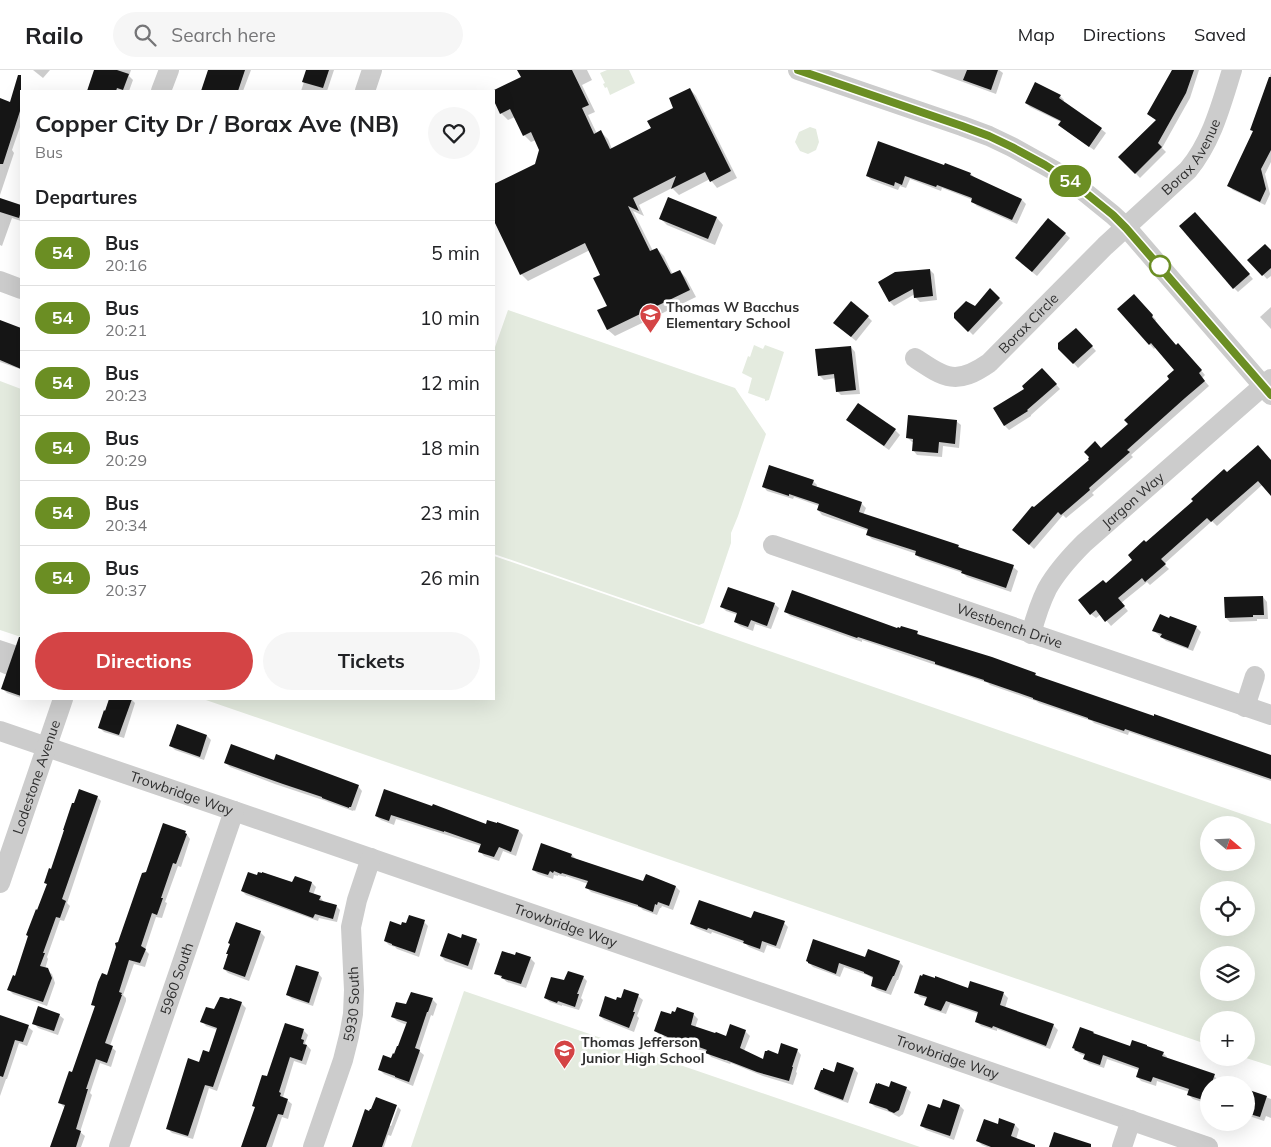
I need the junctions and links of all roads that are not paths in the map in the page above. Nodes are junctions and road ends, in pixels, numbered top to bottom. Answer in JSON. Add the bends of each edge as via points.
{"nodes":[{"id":1,"x":169,"y":70,"type":"edge"},
{"id":2,"x":372,"y":70,"type":"edge"},
{"id":3,"x":798,"y":70,"type":"edge"},
{"id":4,"x":1232,"y":70,"type":"edge"},
{"id":5,"x":161,"y":90,"type":"edge"},
{"id":6,"x":365,"y":90,"type":"edge"},
{"id":7,"x":1126,"y":228,"type":"junction"},
{"id":8,"x":0,"y":281,"type":"edge"},
{"id":9,"x":20,"y":289,"type":"edge"},
{"id":10,"x":915,"y":358,"type":"dead end"},
{"id":11,"x":1268,"y":387,"type":"edge"},
{"id":12,"x":774,"y":545,"type":"dead end"},
{"id":13,"x":1030,"y":634,"type":"junction"},
{"id":14,"x":1256,"y":676,"type":"dead end"},
{"id":15,"x":63,"y":700,"type":"edge"},
{"id":16,"x":1245,"y":707,"type":"junction"},
{"id":17,"x":1271,"y":716,"type":"edge"},
{"id":18,"x":0,"y":731,"type":"edge"},
{"id":19,"x":47,"y":747,"type":"junction"},
{"id":20,"x":234,"y":811,"type":"junction"},
{"id":21,"x":371,"y":858,"type":"junction"},
{"id":22,"x":0,"y":883,"type":"edge"},
{"id":23,"x":1131,"y":1120,"type":"junction"},
{"id":24,"x":119,"y":1147,"type":"edge"},
{"id":25,"x":313,"y":1147,"type":"edge"},
{"id":26,"x":1122,"y":1147,"type":"edge"},
{"id":27,"x":1208,"y":1147,"type":"edge"}],
"edges":[{"from":1,"to":5,"type":"street"},
{"from":2,"to":6,"type":"street"},
{"from":3,"to":7,"type":"street","via":[[962,126],[1012,147],[1076,185]]},
{"from":4,"to":7,"type":"street","name":"Borax Avenue","via":[[1211,132],[1198,158]]},
{"from":7,"to":10,"type":"street","name":"Borax Circle","via":[[977,372],[963,377],[946,376]]},
{"from":7,"to":11,"type":"street"},
{"from":8,"to":9,"type":"street"},
{"from":11,"to":13,"type":"street","name":"Jargon Way","via":[[1068,559],[1047,590]]},
{"from":12,"to":13,"type":"street","name":"Westbench Drive"},
{"from":13,"to":16,"type":"street","name":"Westbench Drive"},
{"from":14,"to":16,"type":"street"},
{"from":15,"to":19,"type":"street","name":"Lodestone Avenue"},
{"from":16,"to":17,"type":"street","name":"Westbench Drive"},
{"from":18,"to":19,"type":"street","name":"Trowbridge Way"},
{"from":19,"to":20,"type":"street","name":"Trowbridge Way"},
{"from":19,"to":22,"type":"street","name":"Lodestone Avenue"},
{"from":20,"to":21,"type":"street","name":"Trowbridge Way"},
{"from":20,"to":24,"type":"street","name":"5960 South"},
{"from":21,"to":23,"type":"street","name":"Trowbridge Way"},
{"from":21,"to":25,"type":"street","name":"5930 South","via":[[352,927],[354,990],[349,1036]]},
{"from":23,"to":26,"type":"street"},
{"from":23,"to":27,"type":"street","name":"Trowbridge Way"}]}
